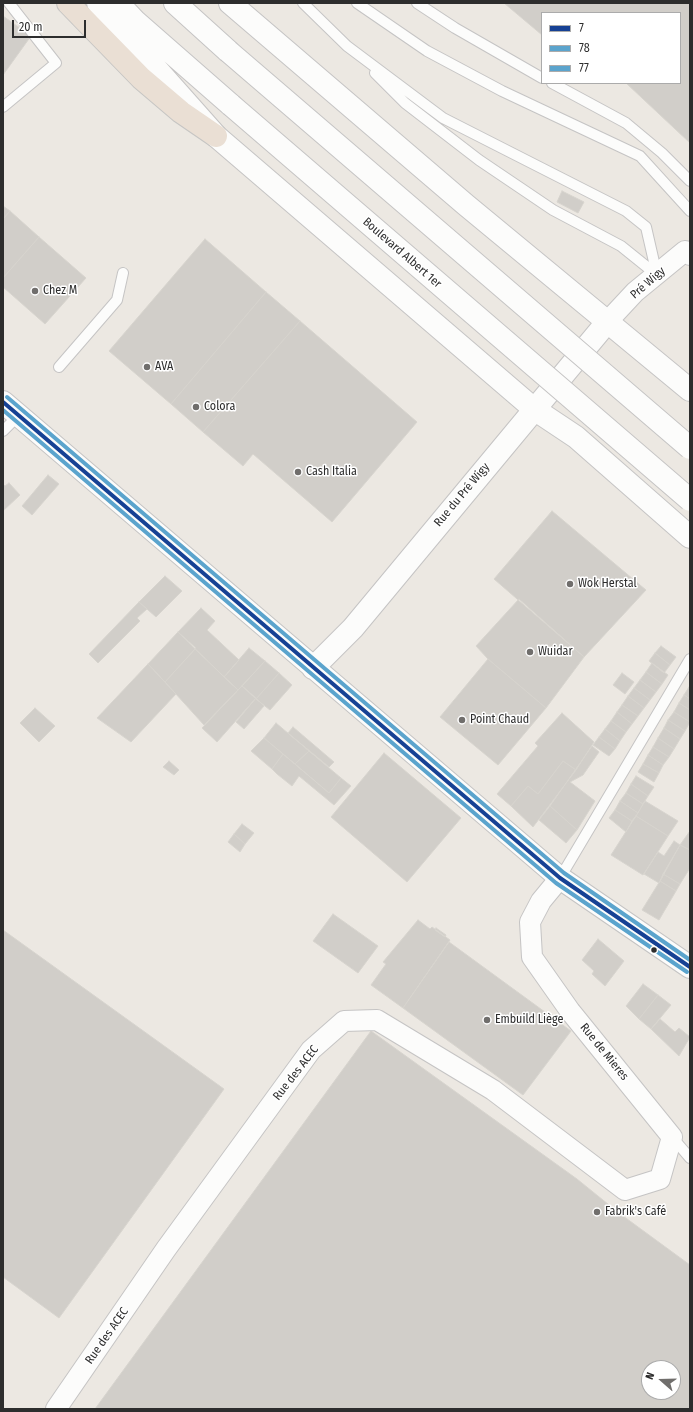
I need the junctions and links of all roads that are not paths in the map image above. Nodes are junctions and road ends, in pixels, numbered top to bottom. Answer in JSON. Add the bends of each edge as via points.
{"nodes":[{"id":1,"x":9,"y":3,"type":"edge"},
{"id":2,"x":68,"y":3,"type":"edge"},
{"id":3,"x":98,"y":3,"type":"edge"},
{"id":4,"x":118,"y":3,"type":"edge"},
{"id":5,"x":175,"y":3,"type":"edge"},
{"id":6,"x":230,"y":3,"type":"edge"},
{"id":7,"x":304,"y":3,"type":"edge"},
{"id":8,"x":357,"y":3,"type":"edge"},
{"id":9,"x":417,"y":3,"type":"edge"},
{"id":10,"x":348,"y":46,"type":"junction"},
{"id":11,"x":541,"y":77,"type":"edge"},
{"id":12,"x":554,"y":84,"type":"edge"},
{"id":13,"x":3,"y":107,"type":"edge"},
{"id":14,"x":216,"y":136,"type":"junction"},
{"id":15,"x":690,"y":181,"type":"edge"},
{"id":16,"x":690,"y":211,"type":"edge"},
{"id":17,"x":688,"y":250,"type":"edge"},
{"id":18,"x":122,"y":273,"type":"dead end"},
{"id":19,"x":657,"y":275,"type":"junction"},
{"id":20,"x":608,"y":321,"type":"junction"},
{"id":21,"x":60,"y":367,"type":"dead end"},
{"id":22,"x":690,"y":390,"type":"edge"},
{"id":23,"x":11,"y":408,"type":"edge"},
{"id":24,"x":534,"y":409,"type":"junction"},
{"id":25,"x":3,"y":432,"type":"edge"},
{"id":26,"x":690,"y":448,"type":"edge"},
{"id":27,"x":690,"y":500,"type":"edge"},
{"id":28,"x":690,"y":537,"type":"edge"},
{"id":29,"x":690,"y":659,"type":"edge"},
{"id":30,"x":313,"y":668,"type":"junction"},
{"id":31,"x":560,"y":878,"type":"junction"},
{"id":32,"x":690,"y":967,"type":"edge"},
{"id":33,"x":672,"y":1137,"type":"junction"},
{"id":34,"x":690,"y":1158,"type":"edge"},
{"id":35,"x":56,"y":1409,"type":"edge"}],
"edges":[{"from":1,"to":13,"type":"lane","via":[[56,63]]},
{"from":2,"to":14,"type":"highway","via":[[141,78],[180,112]]},
{"from":3,"to":14,"type":"main road"},
{"from":4,"to":27,"type":"main road","name":"Boulevard Albert 1er","bridge":true,"via":[[163,47]]},
{"from":5,"to":26,"type":"main road","bridge":true},
{"from":6,"to":20,"type":"main road","via":[[466,205]]},
{"from":7,"to":10,"type":"lane"},
{"from":8,"to":16,"type":"lane","via":[[440,58],[502,91],[640,156]]},
{"from":9,"to":11,"type":"lane"},
{"from":10,"to":19,"type":"lane","via":[[405,103],[479,160],[553,210],[621,246]]},
{"from":10,"to":19,"type":"lane","via":[[443,118],[626,211],[646,228]]},
{"from":12,"to":15,"type":"lane","via":[[626,123]]},
{"from":14,"to":24,"type":"main road"},
{"from":17,"to":19,"type":"street","name":"Pré Wigy"},
{"from":18,"to":21,"type":"lane","via":[[117,300]]},
{"from":19,"to":20,"type":"street","name":"Pré Wigy","via":[[635,292]]},
{"from":20,"to":22,"type":"main road"},
{"from":20,"to":24,"type":"main road","name":"Rue du Pré Wigy"},
{"from":23,"to":25,"type":"lane"},
{"from":23,"to":30,"type":"main road"},
{"from":24,"to":28,"type":"main road","via":[[576,437]]},
{"from":24,"to":30,"type":"main road","name":"Rue du Pré Wigy","via":[[357,622]]},
{"from":29,"to":31,"type":"lane"},
{"from":30,"to":31,"type":"main road"},
{"from":31,"to":32,"type":"main road"},
{"from":31,"to":33,"type":"street","name":"Rue de Mieres","via":[[541,901],[530,922],[532,957],[570,1011]]},
{"from":33,"to":34,"type":"lane","name":"Rue de Mieres"},
{"from":33,"to":35,"type":"street","name":"Rue des ACEC","via":[[660,1179],[625,1190],[493,1090],[377,1020],[344,1021],[311,1050],[166,1249]]}]}
